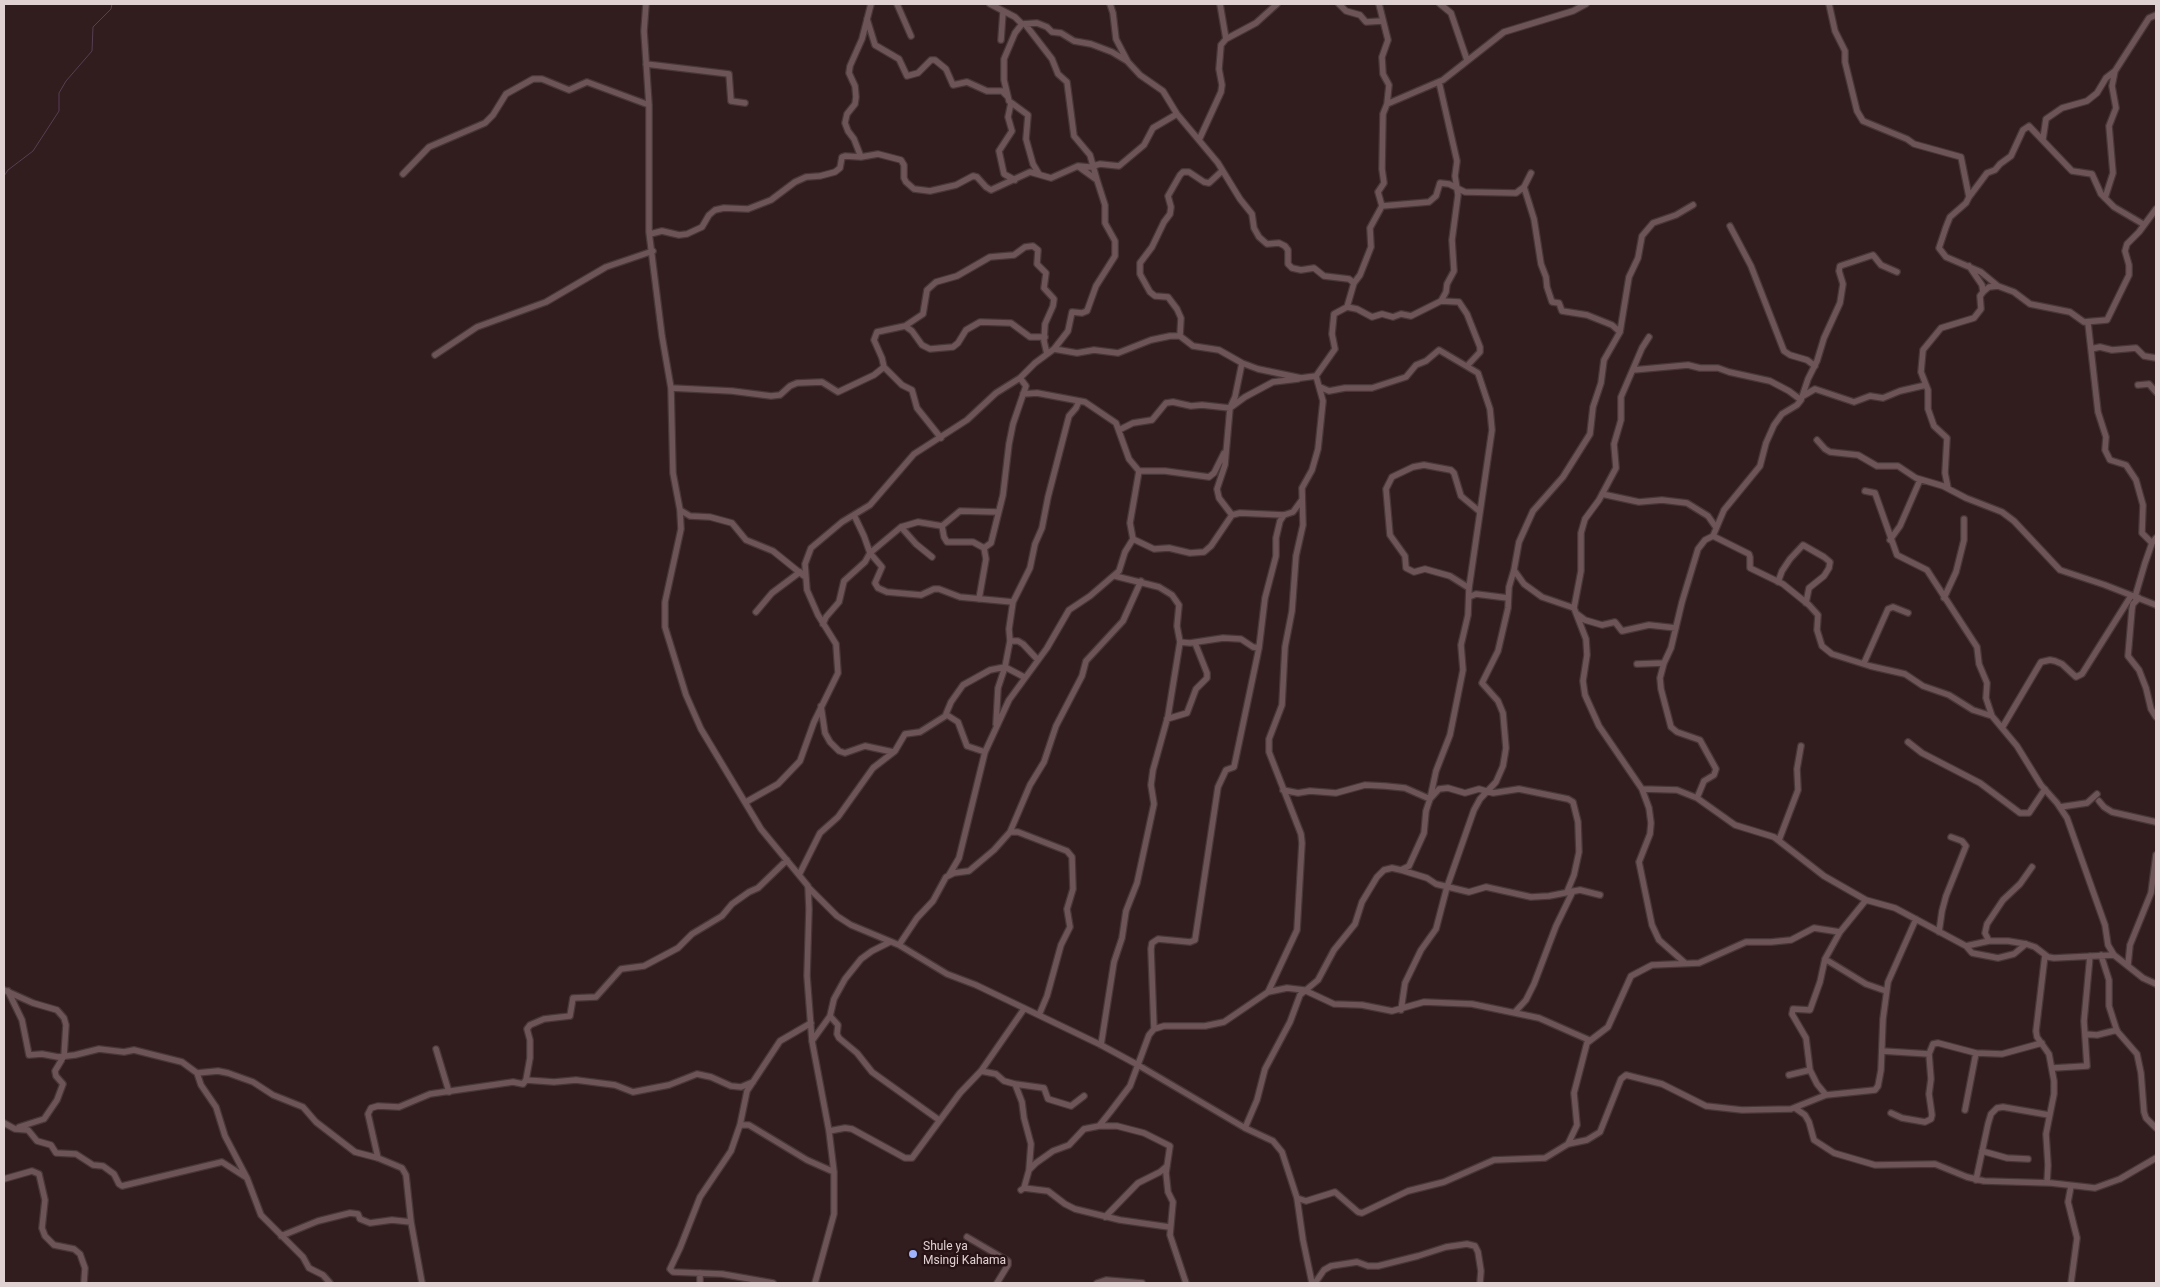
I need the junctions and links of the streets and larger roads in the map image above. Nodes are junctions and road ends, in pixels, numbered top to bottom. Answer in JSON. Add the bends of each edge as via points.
{"nodes":[{"id":1,"x":646,"y":4,"type":"edge"},
{"id":2,"x":871,"y":4,"type":"edge"},
{"id":3,"x":897,"y":4,"type":"edge"},
{"id":4,"x":992,"y":4,"type":"edge"},
{"id":5,"x":1110,"y":4,"type":"edge"},
{"id":6,"x":1220,"y":4,"type":"edge"},
{"id":7,"x":1277,"y":4,"type":"edge"},
{"id":8,"x":1339,"y":4,"type":"edge"},
{"id":9,"x":1379,"y":4,"type":"edge"},
{"id":10,"x":1440,"y":4,"type":"edge"},
{"id":11,"x":1586,"y":4,"type":"edge"},
{"id":12,"x":1829,"y":4,"type":"edge"},
{"id":13,"x":1004,"y":12,"type":"junction"},
{"id":14,"x":2156,"y":15,"type":"edge"},
{"id":15,"x":867,"y":19,"type":"junction"},
{"id":16,"x":1382,"y":21,"type":"junction"},
{"id":17,"x":1023,"y":24,"type":"junction"},
{"id":18,"x":911,"y":36,"type":"dead end"},
{"id":19,"x":1226,"y":39,"type":"junction"},
{"id":20,"x":1001,"y":40,"type":"dead end"},
{"id":21,"x":1467,"y":60,"type":"junction"},
{"id":22,"x":1128,"y":62,"type":"junction"},
{"id":23,"x":646,"y":64,"type":"junction"},
{"id":24,"x":2115,"y":71,"type":"junction"},
{"id":25,"x":1439,"y":82,"type":"junction"},
{"id":26,"x":1007,"y":96,"type":"junction"},
{"id":27,"x":745,"y":103,"type":"dead end"},
{"id":28,"x":1011,"y":104,"type":"junction"},
{"id":29,"x":1387,"y":104,"type":"junction"},
{"id":30,"x":649,"y":105,"type":"junction"},
{"id":31,"x":1177,"y":114,"type":"junction"},
{"id":32,"x":2043,"y":139,"type":"junction"},
{"id":33,"x":1199,"y":140,"type":"junction"},
{"id":34,"x":861,"y":157,"type":"junction"},
{"id":35,"x":1078,"y":166,"type":"junction"},
{"id":36,"x":1094,"y":166,"type":"junction"},
{"id":37,"x":1222,"y":171,"type":"junction"},
{"id":38,"x":1531,"y":173,"type":"dead end"},
{"id":39,"x":403,"y":174,"type":"dead end"},
{"id":40,"x":1039,"y":174,"type":"junction"},
{"id":41,"x":1015,"y":180,"type":"junction"},
{"id":42,"x":1097,"y":180,"type":"junction"},
{"id":43,"x":1524,"y":187,"type":"junction"},
{"id":44,"x":1457,"y":190,"type":"junction"},
{"id":45,"x":1968,"y":197,"type":"junction"},
{"id":46,"x":2105,"y":198,"type":"junction"},
{"id":47,"x":1693,"y":205,"type":"dead end"},
{"id":48,"x":1382,"y":206,"type":"junction"},
{"id":49,"x":2156,"y":208,"type":"edge"},
{"id":50,"x":2143,"y":224,"type":"junction"},
{"id":51,"x":1730,"y":226,"type":"dead end"},
{"id":52,"x":650,"y":234,"type":"junction"},
{"id":53,"x":653,"y":251,"type":"junction"},
{"id":54,"x":1969,"y":266,"type":"junction"},
{"id":55,"x":1897,"y":272,"type":"dead end"},
{"id":56,"x":1354,"y":283,"type":"junction"},
{"id":57,"x":1998,"y":286,"type":"junction"},
{"id":58,"x":1983,"y":292,"type":"junction"},
{"id":59,"x":1441,"y":301,"type":"junction"},
{"id":60,"x":1347,"y":307,"type":"junction"},
{"id":61,"x":2088,"y":322,"type":"junction"},
{"id":62,"x":905,"y":326,"type":"junction"},
{"id":63,"x":1620,"y":332,"type":"junction"},
{"id":64,"x":1180,"y":336,"type":"junction"},
{"id":65,"x":1045,"y":337,"type":"junction"},
{"id":66,"x":1649,"y":338,"type":"dead end"},
{"id":67,"x":1054,"y":349,"type":"junction"},
{"id":68,"x":2091,"y":349,"type":"junction"},
{"id":69,"x":1047,"y":354,"type":"junction"},
{"id":70,"x":435,"y":355,"type":"dead end"},
{"id":71,"x":2156,"y":358,"type":"edge"},
{"id":72,"x":1242,"y":363,"type":"junction"},
{"id":73,"x":1467,"y":366,"type":"junction"},
{"id":74,"x":1815,"y":366,"type":"junction"},
{"id":75,"x":884,"y":367,"type":"junction"},
{"id":76,"x":1633,"y":370,"type":"junction"},
{"id":77,"x":1316,"y":376,"type":"junction"},
{"id":78,"x":1020,"y":378,"type":"junction"},
{"id":79,"x":1301,"y":378,"type":"junction"},
{"id":80,"x":1926,"y":385,"type":"junction"},
{"id":81,"x":2138,"y":385,"type":"dead end"},
{"id":82,"x":1320,"y":387,"type":"junction"},
{"id":83,"x":671,"y":388,"type":"junction"},
{"id":84,"x":2156,"y":392,"type":"edge"},
{"id":85,"x":1023,"y":394,"type":"junction"},
{"id":86,"x":1802,"y":398,"type":"junction"},
{"id":87,"x":1079,"y":401,"type":"junction"},
{"id":88,"x":1230,"y":408,"type":"junction"},
{"id":89,"x":1119,"y":430,"type":"junction"},
{"id":90,"x":941,"y":438,"type":"junction"},
{"id":91,"x":1817,"y":440,"type":"dead end"},
{"id":92,"x":1227,"y":447,"type":"junction"},
{"id":93,"x":1139,"y":471,"type":"junction"},
{"id":94,"x":1920,"y":480,"type":"junction"},
{"id":95,"x":1948,"y":488,"type":"junction"},
{"id":96,"x":1865,"y":491,"type":"dead end"},
{"id":97,"x":1602,"y":494,"type":"junction"},
{"id":98,"x":1301,"y":500,"type":"junction"},
{"id":99,"x":680,"y":510,"type":"junction"},
{"id":100,"x":1479,"y":511,"type":"junction"},
{"id":101,"x":998,"y":512,"type":"junction"},
{"id":102,"x":854,"y":515,"type":"junction"},
{"id":103,"x":1232,"y":515,"type":"junction"},
{"id":104,"x":1284,"y":515,"type":"junction"},
{"id":105,"x":1964,"y":519,"type":"dead end"},
{"id":106,"x":942,"y":526,"type":"junction"},
{"id":107,"x":1715,"y":526,"type":"junction"},
{"id":108,"x":901,"y":527,"type":"junction"},
{"id":109,"x":1712,"y":536,"type":"junction"},
{"id":110,"x":1133,"y":539,"type":"junction"},
{"id":111,"x":1890,"y":540,"type":"junction"},
{"id":112,"x":2154,"y":541,"type":"edge"},
{"id":113,"x":984,"y":548,"type":"junction"},
{"id":114,"x":870,"y":553,"type":"junction"},
{"id":115,"x":932,"y":557,"type":"dead end"},
{"id":116,"x":1514,"y":570,"type":"junction"},
{"id":117,"x":802,"y":574,"type":"junction"},
{"id":118,"x":1115,"y":576,"type":"junction"},
{"id":119,"x":1141,"y":581,"type":"junction"},
{"id":120,"x":1778,"y":582,"type":"junction"},
{"id":121,"x":1469,"y":588,"type":"junction"},
{"id":122,"x":1469,"y":597,"type":"junction"},
{"id":123,"x":2135,"y":597,"type":"junction"},
{"id":124,"x":1508,"y":598,"type":"junction"},
{"id":125,"x":1944,"y":598,"type":"junction"},
{"id":126,"x":979,"y":599,"type":"junction"},
{"id":127,"x":1013,"y":602,"type":"junction"},
{"id":128,"x":1806,"y":603,"type":"junction"},
{"id":129,"x":2156,"y":605,"type":"edge"},
{"id":130,"x":1574,"y":608,"type":"junction"},
{"id":131,"x":756,"y":612,"type":"dead end"},
{"id":132,"x":1908,"y":613,"type":"dead end"},
{"id":133,"x":1577,"y":614,"type":"junction"},
{"id":134,"x":823,"y":624,"type":"junction"},
{"id":135,"x":1676,"y":628,"type":"junction"},
{"id":136,"x":1010,"y":642,"type":"junction"},
{"id":137,"x":1180,"y":642,"type":"junction"},
{"id":138,"x":1195,"y":643,"type":"junction"},
{"id":139,"x":1259,"y":648,"type":"junction"},
{"id":140,"x":1037,"y":659,"type":"junction"},
{"id":141,"x":1664,"y":663,"type":"junction"},
{"id":142,"x":1864,"y":663,"type":"junction"},
{"id":143,"x":1637,"y":664,"type":"dead end"},
{"id":144,"x":1005,"y":668,"type":"junction"},
{"id":145,"x":1024,"y":677,"type":"junction"},
{"id":146,"x":821,"y":706,"type":"junction"},
{"id":147,"x":946,"y":714,"type":"junction"},
{"id":148,"x":1992,"y":716,"type":"junction"},
{"id":149,"x":2156,"y":717,"type":"edge"},
{"id":150,"x":1167,"y":719,"type":"junction"},
{"id":151,"x":2002,"y":728,"type":"junction"},
{"id":152,"x":995,"y":731,"type":"junction"},
{"id":153,"x":1908,"y":742,"type":"dead end"},
{"id":154,"x":1801,"y":746,"type":"dead end"},
{"id":155,"x":893,"y":752,"type":"junction"},
{"id":156,"x":985,"y":752,"type":"junction"},
{"id":157,"x":1642,"y":789,"type":"junction"},
{"id":158,"x":1283,"y":790,"type":"junction"},
{"id":159,"x":2045,"y":790,"type":"junction"},
{"id":160,"x":1487,"y":791,"type":"junction"},
{"id":161,"x":2096,"y":794,"type":"dead end"},
{"id":162,"x":1697,"y":798,"type":"junction"},
{"id":163,"x":1430,"y":799,"type":"junction"},
{"id":164,"x":2098,"y":801,"type":"dead end"},
{"id":165,"x":746,"y":802,"type":"junction"},
{"id":166,"x":2060,"y":806,"type":"junction"},
{"id":167,"x":2156,"y":822,"type":"edge"},
{"id":168,"x":1010,"y":832,"type":"junction"},
{"id":169,"x":1950,"y":837,"type":"dead end"},
{"id":170,"x":1779,"y":840,"type":"junction"},
{"id":171,"x":2156,"y":855,"type":"edge"},
{"id":172,"x":788,"y":860,"type":"junction"},
{"id":173,"x":2032,"y":867,"type":"dead end"},
{"id":174,"x":1401,"y":870,"type":"junction"},
{"id":175,"x":949,"y":874,"type":"junction"},
{"id":176,"x":799,"y":875,"type":"junction"},
{"id":177,"x":808,"y":886,"type":"junction"},
{"id":178,"x":1447,"y":887,"type":"junction"},
{"id":179,"x":1570,"y":891,"type":"junction"},
{"id":180,"x":1600,"y":895,"type":"dead end"},
{"id":181,"x":1866,"y":900,"type":"junction"},
{"id":182,"x":1916,"y":919,"type":"junction"},
{"id":183,"x":1840,"y":932,"type":"junction"},
{"id":184,"x":1940,"y":932,"type":"junction"},
{"id":185,"x":1988,"y":941,"type":"junction"},
{"id":186,"x":890,"y":942,"type":"junction"},
{"id":187,"x":2026,"y":944,"type":"junction"},
{"id":188,"x":899,"y":945,"type":"junction"},
{"id":189,"x":1966,"y":946,"type":"junction"},
{"id":190,"x":2045,"y":954,"type":"junction"},
{"id":191,"x":2101,"y":955,"type":"junction"},
{"id":192,"x":2114,"y":955,"type":"junction"},
{"id":193,"x":2090,"y":956,"type":"junction"},
{"id":194,"x":1825,"y":960,"type":"junction"},
{"id":195,"x":1684,"y":962,"type":"junction"},
{"id":196,"x":2128,"y":965,"type":"junction"},
{"id":197,"x":2156,"y":984,"type":"edge"},
{"id":198,"x":6,"y":990,"type":"edge"},
{"id":199,"x":1304,"y":990,"type":"junction"},
{"id":200,"x":1886,"y":991,"type":"junction"},
{"id":201,"x":1268,"y":992,"type":"junction"},
{"id":202,"x":1024,"y":1009,"type":"junction"},
{"id":203,"x":1401,"y":1010,"type":"junction"},
{"id":204,"x":1515,"y":1012,"type":"junction"},
{"id":205,"x":1039,"y":1015,"type":"junction"},
{"id":206,"x":830,"y":1016,"type":"junction"},
{"id":207,"x":811,"y":1023,"type":"junction"},
{"id":208,"x":1154,"y":1029,"type":"junction"},
{"id":209,"x":2117,"y":1030,"type":"junction"},
{"id":210,"x":2085,"y":1034,"type":"junction"},
{"id":211,"x":1589,"y":1040,"type":"junction"},
{"id":212,"x":812,"y":1041,"type":"junction"},
{"id":213,"x":2042,"y":1043,"type":"junction"},
{"id":214,"x":1101,"y":1045,"type":"junction"},
{"id":215,"x":436,"y":1049,"type":"dead end"},
{"id":216,"x":1882,"y":1051,"type":"junction"},
{"id":217,"x":1976,"y":1053,"type":"junction"},
{"id":218,"x":1929,"y":1054,"type":"junction"},
{"id":219,"x":64,"y":1056,"type":"junction"},
{"id":220,"x":1138,"y":1065,"type":"junction"},
{"id":221,"x":2053,"y":1068,"type":"junction"},
{"id":222,"x":1810,"y":1070,"type":"junction"},
{"id":223,"x":981,"y":1071,"type":"junction"},
{"id":224,"x":198,"y":1073,"type":"junction"},
{"id":225,"x":1789,"y":1075,"type":"dead end"},
{"id":226,"x":526,"y":1080,"type":"junction"},
{"id":227,"x":753,"y":1082,"type":"junction"},
{"id":228,"x":1015,"y":1084,"type":"junction"},
{"id":229,"x":449,"y":1092,"type":"junction"},
{"id":230,"x":1826,"y":1094,"type":"junction"},
{"id":231,"x":1084,"y":1096,"type":"dead end"},
{"id":232,"x":1796,"y":1108,"type":"junction"},
{"id":233,"x":1965,"y":1110,"type":"dead end"},
{"id":234,"x":1891,"y":1113,"type":"dead end"},
{"id":235,"x":2049,"y":1115,"type":"junction"},
{"id":236,"x":939,"y":1120,"type":"junction"},
{"id":237,"x":4,"y":1124,"type":"edge"},
{"id":238,"x":740,"y":1125,"type":"junction"},
{"id":239,"x":1099,"y":1126,"type":"junction"},
{"id":240,"x":1245,"y":1128,"type":"junction"},
{"id":241,"x":2156,"y":1128,"type":"edge"},
{"id":242,"x":15,"y":1129,"type":"junction"},
{"id":243,"x":829,"y":1131,"type":"junction"},
{"id":244,"x":1568,"y":1144,"type":"junction"},
{"id":245,"x":1982,"y":1151,"type":"junction"},
{"id":246,"x":378,"y":1158,"type":"junction"},
{"id":247,"x":2156,"y":1158,"type":"edge"},
{"id":248,"x":2028,"y":1159,"type":"dead end"},
{"id":249,"x":1167,"y":1166,"type":"junction"},
{"id":250,"x":1030,"y":1170,"type":"junction"},
{"id":251,"x":834,"y":1172,"type":"junction"},
{"id":252,"x":247,"y":1178,"type":"junction"},
{"id":253,"x":4,"y":1179,"type":"edge"},
{"id":254,"x":1976,"y":1180,"type":"junction"},
{"id":255,"x":2047,"y":1183,"type":"junction"},
{"id":256,"x":2071,"y":1186,"type":"junction"},
{"id":257,"x":1297,"y":1198,"type":"junction"},
{"id":258,"x":1105,"y":1217,"type":"junction"},
{"id":259,"x":411,"y":1222,"type":"junction"},
{"id":260,"x":1169,"y":1228,"type":"junction"},
{"id":261,"x":281,"y":1236,"type":"junction"},
{"id":262,"x":967,"y":1237,"type":"dead end"},
{"id":263,"x":700,"y":1273,"type":"junction"},
{"id":264,"x":84,"y":1283,"type":"edge"},
{"id":265,"x":330,"y":1283,"type":"edge"},
{"id":266,"x":422,"y":1283,"type":"edge"},
{"id":267,"x":700,"y":1283,"type":"edge"},
{"id":268,"x":773,"y":1283,"type":"edge"},
{"id":269,"x":815,"y":1283,"type":"edge"},
{"id":270,"x":997,"y":1283,"type":"edge"},
{"id":271,"x":1097,"y":1283,"type":"edge"},
{"id":272,"x":1142,"y":1283,"type":"edge"},
{"id":273,"x":1186,"y":1283,"type":"edge"},
{"id":274,"x":1314,"y":1283,"type":"edge"},
{"id":275,"x":1480,"y":1283,"type":"edge"},
{"id":276,"x":2071,"y":1283,"type":"edge"}],
"edges":[{"from":1,"to":23,"type":"street"},
{"from":2,"to":15,"type":"street"},
{"from":3,"to":18,"type":"street"},
{"from":4,"to":13,"type":"street"},
{"from":5,"to":22,"type":"street","via":[[1116,39]]},
{"from":6,"to":19,"type":"street"},
{"from":7,"to":19,"type":"street","via":[[1256,23]]},
{"from":8,"to":16,"type":"street","via":[[1366,22]]},
{"from":9,"to":16,"type":"street"},
{"from":10,"to":21,"type":"street","via":[[1451,13]]},
{"from":11,"to":21,"type":"street","via":[[1504,32]]},
{"from":12,"to":45,"type":"street","via":[[1835,31],[1845,51],[1859,116],[1863,121],[1914,144],[1961,158]]},
{"from":13,"to":17,"type":"street"},
{"from":13,"to":20,"type":"street"},
{"from":14,"to":24,"type":"street","via":[[2149,18]]},
{"from":15,"to":26,"type":"street","via":[[875,45],[899,59],[907,76],[935,60],[946,68],[953,85],[967,82],[988,92],[1002,91]]},
{"from":15,"to":34,"type":"street","via":[[850,66],[856,97],[845,120]]},
{"from":16,"to":29,"type":"street","via":[[1388,43],[1382,57],[1383,74],[1389,85]]},
{"from":17,"to":22,"type":"street","via":[[1046,26],[1052,32],[1105,49]]},
{"from":17,"to":26,"type":"street","via":[[1015,33],[1004,61]]},
{"from":17,"to":36,"type":"street","via":[[1052,59],[1057,73],[1067,82],[1074,136],[1088,150]]},
{"from":19,"to":33,"type":"street","via":[[1219,55],[1222,92]]},
{"from":21,"to":25,"type":"street"},
{"from":22,"to":31,"type":"street","via":[[1163,91]]},
{"from":23,"to":27,"type":"street","via":[[729,74],[732,101]]},
{"from":23,"to":30,"type":"street"},
{"from":24,"to":32,"type":"street","via":[[2086,101],[2062,108],[2046,119]]},
{"from":24,"to":46,"type":"street","via":[[2112,86],[2116,108],[2109,126],[2113,173]]},
{"from":25,"to":29,"type":"street"},
{"from":25,"to":44,"type":"street","via":[[1457,161]]},
{"from":26,"to":28,"type":"street"},
{"from":28,"to":40,"type":"street","via":[[1028,115],[1028,146]]},
{"from":28,"to":41,"type":"street","via":[[1008,118],[1012,130],[999,151],[1004,174]]},
{"from":29,"to":48,"type":"street","via":[[1383,114],[1384,183],[1378,192]]},
{"from":30,"to":39,"type":"street","via":[[587,82],[569,90],[542,79],[533,79],[506,94],[485,123],[429,147]]},
{"from":30,"to":52,"type":"street"},
{"from":31,"to":33,"type":"street"},
{"from":31,"to":36,"type":"street","via":[[1153,128],[1144,145],[1122,165]]},
{"from":32,"to":45,"type":"street","via":[[2032,127],[2024,128],[2014,153],[1995,170],[1988,172]]},
{"from":32,"to":46,"type":"street","via":[[2072,170],[2092,174]]},
{"from":33,"to":37,"type":"street"},
{"from":34,"to":41,"type":"street","via":[[878,154],[902,161],[904,178],[914,189],[941,190],[973,176],[989,190]]},
{"from":34,"to":52,"type":"street","via":[[843,156],[836,172],[806,177],[771,200],[748,208],[715,210],[702,227],[687,234],[662,231]]},
{"from":35,"to":36,"type":"street"},
{"from":35,"to":40,"type":"street","via":[[1051,178]]},
{"from":35,"to":42,"type":"street"},
{"from":36,"to":42,"type":"street"},
{"from":37,"to":56,"type":"street","via":[[1252,214],[1257,235],[1267,244],[1285,246],[1290,266],[1301,270],[1314,268],[1324,276],[1348,279]]},
{"from":37,"to":64,"type":"street","via":[[1209,183],[1189,172],[1180,175],[1168,196],[1170,214],[1140,263],[1140,274],[1150,292],[1155,296],[1168,297],[1177,309],[1181,318]]},
{"from":38,"to":43,"type":"street"},
{"from":40,"to":41,"type":"street","via":[[1030,172]]},
{"from":42,"to":67,"type":"street","via":[[1105,205],[1105,223],[1115,241],[1114,260],[1096,286],[1087,311],[1072,312],[1068,331]]},
{"from":43,"to":44,"type":"street","via":[[1512,193]]},
{"from":43,"to":63,"type":"street","via":[[1552,302],[1559,303],[1562,311],[1587,315],[1612,325]]},
{"from":44,"to":48,"type":"street","via":[[1449,184],[1440,183],[1436,196],[1429,202]]},
{"from":44,"to":59,"type":"street","via":[[1452,242],[1454,271]]},
{"from":45,"to":54,"type":"street","via":[[1966,203],[1950,217],[1939,248],[1946,257]]},
{"from":46,"to":50,"type":"street"},
{"from":47,"to":63,"type":"street","via":[[1653,223],[1642,236],[1638,258],[1629,277]]},
{"from":48,"to":56,"type":"street","via":[[1370,228],[1371,248]]},
{"from":49,"to":50,"type":"street"},
{"from":50,"to":61,"type":"street","via":[[2127,244],[2129,275],[2110,318]]},
{"from":51,"to":74,"type":"street","via":[[1751,266],[1784,351]]},
{"from":52,"to":53,"type":"street"},
{"from":53,"to":70,"type":"street","via":[[606,267],[546,302],[477,326]]},
{"from":53,"to":83,"type":"street"},
{"from":54,"to":57,"type":"street"},
{"from":54,"to":58,"type":"street"},
{"from":55,"to":74,"type":"street","via":[[1881,265],[1873,255],[1840,266],[1841,298]]},
{"from":56,"to":60,"type":"street"},
{"from":57,"to":58,"type":"street"},
{"from":57,"to":61,"type":"street","via":[[2014,292],[2030,304],[2070,312],[2080,321]]},
{"from":58,"to":80,"type":"street","via":[[1980,296],[1981,310],[1974,318],[1941,328],[1925,346],[1921,372]]},
{"from":59,"to":60,"type":"street","via":[[1411,316],[1401,314],[1392,318],[1382,314],[1370,316]]},
{"from":59,"to":73,"type":"street","via":[[1461,303],[1475,331],[1480,350]]},
{"from":60,"to":77,"type":"street","via":[[1334,314],[1332,334],[1335,349]]},
{"from":61,"to":68,"type":"street"},
{"from":62,"to":65,"type":"street","via":[[922,345],[930,348],[951,348],[958,344],[966,330],[980,322],[1011,323],[1030,337]]},
{"from":62,"to":65,"type":"street","via":[[923,314],[927,290],[936,282],[954,278],[990,257],[1014,255],[1025,247],[1033,246],[1038,250],[1037,264],[1046,273],[1044,288],[1054,299]]},
{"from":62,"to":75,"type":"street","via":[[877,332],[875,344]]},
{"from":63,"to":116,"type":"street","via":[[1604,360],[1590,434],[1563,477],[1529,518],[1517,547]]},
{"from":64,"to":67,"type":"street","via":[[1151,340],[1118,353]]},
{"from":64,"to":72,"type":"street","via":[[1192,346],[1219,350]]},
{"from":65,"to":69,"type":"street"},
{"from":66,"to":76,"type":"street"},
{"from":67,"to":69,"type":"street"},
{"from":68,"to":71,"type":"street","via":[[2136,348],[2144,356]]},
{"from":68,"to":112,"type":"street","via":[[2098,412],[2106,437],[2104,450],[2110,460],[2126,465],[2136,480],[2143,505],[2142,533]]},
{"from":69,"to":78,"type":"street"},
{"from":72,"to":79,"type":"street"},
{"from":72,"to":88,"type":"street"},
{"from":73,"to":82,"type":"street","via":[[1437,350],[1406,377],[1372,388],[1329,391]]},
{"from":73,"to":100,"type":"street","via":[[1481,379],[1491,423]]},
{"from":74,"to":86,"type":"street"},
{"from":75,"to":83,"type":"street","via":[[874,376],[838,392],[822,382],[797,383],[780,395],[770,396]]},
{"from":75,"to":90,"type":"street","via":[[912,390],[917,408]]},
{"from":76,"to":86,"type":"street","via":[[1688,365],[1718,368],[1770,381]]},
{"from":76,"to":97,"type":"street","via":[[1621,397],[1621,420],[1614,444],[1616,468]]},
{"from":77,"to":79,"type":"street"},
{"from":77,"to":82,"type":"street"},
{"from":78,"to":85,"type":"street","via":[[1026,384]]},
{"from":78,"to":90,"type":"street","via":[[996,393]]},
{"from":79,"to":88,"type":"street","via":[[1273,382]]},
{"from":80,"to":86,"type":"street","via":[[1883,398],[1870,396],[1854,402],[1815,389]]},
{"from":80,"to":95,"type":"street","via":[[1932,421],[1947,438],[1945,473]]},
{"from":81,"to":84,"type":"street","via":[[2149,384]]},
{"from":82,"to":98,"type":"street","via":[[1323,401],[1318,452],[1303,485]]},
{"from":83,"to":99,"type":"street","via":[[673,473]]},
{"from":85,"to":87,"type":"street","via":[[1037,393]]},
{"from":85,"to":101,"type":"street","via":[[1008,444],[1003,496]]},
{"from":86,"to":107,"type":"street","via":[[1797,406],[1786,410],[1779,419],[1769,434],[1760,466],[1730,501]]},
{"from":87,"to":89,"type":"street","via":[[1089,403],[1111,418]]},
{"from":87,"to":127,"type":"street","via":[[1069,416],[1030,568]]},
{"from":88,"to":89,"type":"street","via":[[1170,402],[1152,420],[1133,423]]},
{"from":88,"to":92,"type":"street"},
{"from":89,"to":93,"type":"street","via":[[1129,459]]},
{"from":90,"to":102,"type":"street","via":[[908,460],[875,500]]},
{"from":91,"to":94,"type":"street","via":[[1830,452],[1858,455],[1877,466],[1898,466]]},
{"from":92,"to":93,"type":"street","via":[[1209,477]]},
{"from":92,"to":103,"type":"street","via":[[1217,492]]},
{"from":93,"to":110,"type":"street","via":[[1130,523]]},
{"from":94,"to":95,"type":"street"},
{"from":94,"to":111,"type":"street","via":[[1900,526]]},
{"from":95,"to":123,"type":"street","via":[[2008,516],[2060,570]]},
{"from":96,"to":111,"type":"street","via":[[1875,493]]},
{"from":97,"to":107,"type":"street","via":[[1642,502],[1687,503],[1708,516]]},
{"from":97,"to":130,"type":"street","via":[[1585,519],[1581,533],[1581,571]]},
{"from":98,"to":104,"type":"street","via":[[1293,512]]},
{"from":98,"to":158,"type":"street","via":[[1303,526],[1296,556],[1292,611],[1285,647],[1282,705],[1269,739]]},
{"from":99,"to":117,"type":"street","via":[[690,516],[729,522],[746,540],[773,551]]},
{"from":99,"to":165,"type":"street","via":[[680,536],[665,602],[667,639],[701,729]]},
{"from":100,"to":121,"type":"street"},
{"from":100,"to":121,"type":"street","via":[[1464,499],[1450,470],[1413,467],[1392,477],[1386,489],[1390,535],[1405,556],[1406,568],[1414,572],[1425,569],[1450,576]]},
{"from":101,"to":106,"type":"street","via":[[960,511]]},
{"from":101,"to":113,"type":"street","via":[[990,545]]},
{"from":102,"to":114,"type":"street"},
{"from":102,"to":117,"type":"street","via":[[811,548]]},
{"from":103,"to":104,"type":"street"},
{"from":103,"to":110,"type":"street","via":[[1204,552],[1154,549]]},
{"from":104,"to":139,"type":"street","via":[[1280,521],[1276,556],[1265,598]]},
{"from":105,"to":125,"type":"street","via":[[1961,553],[1954,580]]},
{"from":106,"to":108,"type":"street","via":[[918,522]]},
{"from":106,"to":113,"type":"street","via":[[947,542],[973,542]]},
{"from":107,"to":109,"type":"street"},
{"from":108,"to":114,"type":"street"},
{"from":108,"to":115,"type":"street"},
{"from":109,"to":120,"type":"street","via":[[1749,554],[1750,568]]},
{"from":109,"to":135,"type":"street","via":[[1698,549]]},
{"from":110,"to":118,"type":"street"},
{"from":111,"to":125,"type":"street","via":[[1900,558],[1928,570]]},
{"from":112,"to":123,"type":"street"},
{"from":113,"to":126,"type":"street","via":[[986,560]]},
{"from":114,"to":126,"type":"street","via":[[882,567],[875,580],[880,590],[921,595],[939,589],[960,597]]},
{"from":114,"to":134,"type":"street","via":[[844,581],[839,602]]},
{"from":116,"to":124,"type":"street"},
{"from":116,"to":130,"type":"street","via":[[1535,593]]},
{"from":117,"to":131,"type":"street","via":[[772,594]]},
{"from":117,"to":134,"type":"street"},
{"from":118,"to":119,"type":"street"},
{"from":118,"to":140,"type":"street","via":[[1069,610]]},
{"from":119,"to":137,"type":"street","via":[[1163,588],[1178,603]]},
{"from":119,"to":168,"type":"street","via":[[1123,621],[1086,661],[1082,676],[1056,726],[1044,762],[1030,785]]},
{"from":120,"to":128,"type":"street"},
{"from":120,"to":128,"type":"street","via":[[1790,558],[1803,545],[1824,557],[1830,562],[1829,568],[1808,588]]},
{"from":121,"to":122,"type":"street"},
{"from":122,"to":124,"type":"street","via":[[1476,594]]},
{"from":122,"to":163,"type":"street","via":[[1461,645],[1463,670],[1450,735],[1434,777]]},
{"from":123,"to":129,"type":"street"},
{"from":123,"to":149,"type":"street","via":[[2128,656],[2139,670]]},
{"from":123,"to":151,"type":"street","via":[[2082,674],[2076,677],[2055,661],[2041,662]]},
{"from":124,"to":160,"type":"street","via":[[1498,653],[1482,683],[1498,701],[1505,724],[1503,766]]},
{"from":125,"to":148,"type":"street","via":[[1978,650]]},
{"from":126,"to":127,"type":"street"},
{"from":127,"to":136,"type":"street"},
{"from":128,"to":142,"type":"street","via":[[1818,615],[1817,630],[1822,646],[1827,651]]},
{"from":130,"to":133,"type":"street"},
{"from":132,"to":142,"type":"street","via":[[1893,607],[1888,609]]},
{"from":133,"to":135,"type":"street","via":[[1602,625],[1615,622],[1622,631],[1649,625]]},
{"from":133,"to":157,"type":"street","via":[[1586,639],[1584,695],[1599,726]]},
{"from":134,"to":146,"type":"street","via":[[836,644],[838,669]]},
{"from":135,"to":141,"type":"street"},
{"from":136,"to":140,"type":"street","via":[[1023,644]]},
{"from":136,"to":144,"type":"street"},
{"from":137,"to":138,"type":"street"},
{"from":137,"to":150,"type":"street"},
{"from":138,"to":139,"type":"street","via":[[1223,638],[1241,639]]},
{"from":138,"to":150,"type":"street","via":[[1207,678],[1196,689],[1187,713]]},
{"from":139,"to":208,"type":"street","via":[[1234,767],[1226,770],[1218,787],[1195,940],[1158,939],[1151,946]]},
{"from":140,"to":145,"type":"street"},
{"from":141,"to":143,"type":"street"},
{"from":141,"to":162,"type":"street","via":[[1660,684],[1669,722],[1677,732],[1700,740],[1717,771],[1704,782]]},
{"from":142,"to":148,"type":"street","via":[[1905,674],[1973,710]]},
{"from":144,"to":145,"type":"street"},
{"from":144,"to":147,"type":"street","via":[[990,670],[966,682]]},
{"from":144,"to":152,"type":"street","via":[[999,683]]},
{"from":145,"to":152,"type":"street"},
{"from":146,"to":155,"type":"street","via":[[825,733],[839,751],[845,753],[866,746]]},
{"from":146,"to":165,"type":"street","via":[[800,761],[778,784]]},
{"from":147,"to":155,"type":"street","via":[[920,732],[905,734]]},
{"from":147,"to":156,"type":"street","via":[[958,722],[967,746]]},
{"from":148,"to":151,"type":"street"},
{"from":150,"to":214,"type":"street","via":[[1153,770],[1154,804],[1136,887],[1126,911],[1114,962]]},
{"from":151,"to":159,"type":"street"},
{"from":152,"to":156,"type":"street"},
{"from":153,"to":159,"type":"street","via":[[1922,753],[1980,783],[2020,814],[2029,813]]},
{"from":154,"to":170,"type":"street","via":[[1798,790]]},
{"from":155,"to":176,"type":"street","via":[[874,766],[838,818],[820,833]]},
{"from":156,"to":175,"type":"street","via":[[959,858]]},
{"from":157,"to":162,"type":"street","via":[[1678,790]]},
{"from":157,"to":195,"type":"street","via":[[1651,823],[1639,862],[1643,891],[1659,940]]},
{"from":158,"to":163,"type":"street","via":[[1336,793],[1365,785],[1385,786],[1405,788]]},
{"from":158,"to":201,"type":"street","via":[[1302,839],[1298,923]]},
{"from":159,"to":166,"type":"street"},
{"from":160,"to":163,"type":"street","via":[[1479,789],[1463,793],[1439,789]]},
{"from":160,"to":178,"type":"street","via":[[1474,810]]},
{"from":160,"to":179,"type":"street","via":[[1521,789],[1572,801],[1579,828],[1579,852]]},
{"from":161,"to":166,"type":"street","via":[[2087,803]]},
{"from":162,"to":170,"type":"street","via":[[1735,825]]},
{"from":163,"to":174,"type":"street","via":[[1423,837],[1409,866]]},
{"from":164,"to":167,"type":"street","via":[[2112,812]]},
{"from":165,"to":172,"type":"street","via":[[764,834]]},
{"from":166,"to":192,"type":"street","via":[[2087,872],[2105,925],[2108,945]]},
{"from":168,"to":175,"type":"street","via":[[969,871]]},
{"from":168,"to":205,"type":"street","via":[[1018,832],[1067,851],[1072,857],[1073,889],[1067,909],[1070,927],[1061,945]]},
{"from":169,"to":184,"type":"street","via":[[1966,846],[1946,896]]},
{"from":170,"to":181,"type":"street","via":[[1824,876]]},
{"from":171,"to":196,"type":"street","via":[[2151,893],[2130,945]]},
{"from":172,"to":176,"type":"street"},
{"from":172,"to":226,"type":"street","via":[[758,888],[748,892],[678,948],[644,966],[621,969],[596,997],[573,998],[570,1016],[544,1019],[530,1025],[527,1029],[530,1043]]},
{"from":173,"to":185,"type":"street","via":[[1987,924],[1984,933]]},
{"from":174,"to":178,"type":"street"},
{"from":174,"to":199,"type":"street","via":[[1387,868],[1377,877],[1360,906],[1353,927],[1334,950],[1318,980]]},
{"from":175,"to":188,"type":"street"},
{"from":176,"to":177,"type":"street"},
{"from":177,"to":186,"type":"street","via":[[844,922]]},
{"from":177,"to":207,"type":"street","via":[[807,976]]},
{"from":178,"to":179,"type":"street","via":[[1472,892],[1486,886],[1531,897]]},
{"from":178,"to":203,"type":"street","via":[[1436,929],[1421,950],[1405,983]]},
{"from":179,"to":180,"type":"street","via":[[1586,890]]},
{"from":179,"to":204,"type":"street","via":[[1534,984]]},
{"from":181,"to":182,"type":"street","via":[[1888,905]]},
{"from":181,"to":183,"type":"street"},
{"from":182,"to":184,"type":"street"},
{"from":182,"to":200,"type":"street"},
{"from":183,"to":194,"type":"street"},
{"from":183,"to":195,"type":"street","via":[[1814,928],[1792,940],[1746,942],[1708,960],[1692,964]]},
{"from":184,"to":189,"type":"street"},
{"from":185,"to":187,"type":"street"},
{"from":185,"to":189,"type":"street"},
{"from":186,"to":188,"type":"street"},
{"from":186,"to":206,"type":"street","via":[[861,959],[836,995]]},
{"from":187,"to":189,"type":"street","via":[[2014,954],[1998,958],[1972,953]]},
{"from":187,"to":190,"type":"street"},
{"from":188,"to":202,"type":"street","via":[[946,974]]},
{"from":190,"to":193,"type":"street","via":[[2054,958]]},
{"from":190,"to":213,"type":"street","via":[[2036,1032]]},
{"from":191,"to":192,"type":"street"},
{"from":191,"to":193,"type":"street"},
{"from":191,"to":209,"type":"street","via":[[2108,974],[2108,1000]]},
{"from":192,"to":196,"type":"street"},
{"from":193,"to":210,"type":"street"},
{"from":194,"to":200,"type":"street","via":[[1866,984]]},
{"from":194,"to":222,"type":"street","via":[[1810,1010],[1794,1009],[1792,1014],[1806,1038]]},
{"from":195,"to":211,"type":"street","via":[[1652,965],[1631,976],[1611,1022]]},
{"from":196,"to":197,"type":"street"},
{"from":198,"to":219,"type":"street","via":[[22,1020],[28,1053]]},
{"from":198,"to":219,"type":"street","via":[[52,1008],[63,1016],[66,1025]]},
{"from":199,"to":201,"type":"street","via":[[1283,988]]},
{"from":199,"to":203,"type":"street","via":[[1339,1005]]},
{"from":199,"to":240,"type":"street","via":[[1265,1069]]},
{"from":200,"to":216,"type":"street"},
{"from":201,"to":208,"type":"street","via":[[1224,1022]]},
{"from":202,"to":205,"type":"street"},
{"from":202,"to":223,"type":"street"},
{"from":203,"to":204,"type":"street","via":[[1436,1001]]},
{"from":204,"to":211,"type":"street","via":[[1539,1018]]},
{"from":205,"to":214,"type":"street"},
{"from":206,"to":212,"type":"street"},
{"from":206,"to":236,"type":"street","via":[[838,1025],[839,1038],[872,1072]]},
{"from":207,"to":212,"type":"street"},
{"from":207,"to":227,"type":"street","via":[[780,1041]]},
{"from":208,"to":220,"type":"street"},
{"from":209,"to":210,"type":"street"},
{"from":209,"to":241,"type":"street","via":[[2137,1054],[2144,1112]]},
{"from":210,"to":221,"type":"street","via":[[2087,1066]]},
{"from":211,"to":244,"type":"street","via":[[1574,1093],[1577,1125]]},
{"from":212,"to":243,"type":"street"},
{"from":213,"to":217,"type":"street","via":[[2002,1054]]},
{"from":213,"to":221,"type":"street"},
{"from":214,"to":220,"type":"street"},
{"from":215,"to":229,"type":"street"},
{"from":216,"to":218,"type":"street"},
{"from":216,"to":230,"type":"street","via":[[1876,1090]]},
{"from":217,"to":218,"type":"street","via":[[1938,1042],[1933,1044]]},
{"from":217,"to":233,"type":"street"},
{"from":218,"to":234,"type":"street","via":[[1930,1119],[1925,1122]]},
{"from":219,"to":224,"type":"street","via":[[99,1049],[134,1050],[182,1062]]},
{"from":219,"to":242,"type":"street","via":[[55,1071],[63,1086],[53,1107],[44,1118]]},
{"from":220,"to":239,"type":"street","via":[[1130,1086]]},
{"from":220,"to":240,"type":"street"},
{"from":221,"to":235,"type":"street","via":[[2054,1094]]},
{"from":222,"to":225,"type":"street"},
{"from":222,"to":230,"type":"street"},
{"from":223,"to":228,"type":"street","via":[[994,1073]]},
{"from":223,"to":236,"type":"street"},
{"from":224,"to":246,"type":"street","via":[[222,1071],[253,1082],[273,1095],[303,1107],[316,1122],[355,1152]]},
{"from":224,"to":252,"type":"street","via":[[201,1085],[216,1107],[226,1140]]},
{"from":226,"to":227,"type":"street","via":[[576,1080],[633,1092],[669,1085],[697,1074],[731,1086],[741,1087]]},
{"from":226,"to":229,"type":"street","via":[[523,1084],[513,1082]]},
{"from":227,"to":238,"type":"street","via":[[746,1096]]},
{"from":228,"to":231,"type":"street","via":[[1044,1088],[1048,1099],[1071,1106]]},
{"from":228,"to":250,"type":"street","via":[[1031,1144]]},
{"from":229,"to":246,"type":"street","via":[[424,1096],[399,1107],[371,1108],[368,1114]]},
{"from":230,"to":232,"type":"street"},
{"from":232,"to":244,"type":"street","via":[[1742,1110],[1711,1107],[1662,1084],[1626,1075],[1621,1079],[1600,1132],[1587,1140]]},
{"from":232,"to":254,"type":"street","via":[[1809,1122],[1814,1140],[1834,1153],[1875,1165],[1935,1164]]},
{"from":235,"to":245,"type":"street","via":[[1997,1108],[1991,1114]]},
{"from":235,"to":255,"type":"street"},
{"from":236,"to":243,"type":"street","via":[[910,1159],[852,1129]]},
{"from":237,"to":242,"type":"street"},
{"from":238,"to":251,"type":"street","via":[[749,1125],[807,1160]]},
{"from":238,"to":263,"type":"street","via":[[730,1154],[700,1197],[670,1267],[673,1272]]},
{"from":239,"to":249,"type":"street","via":[[1117,1126],[1161,1140],[1171,1148]]},
{"from":239,"to":250,"type":"street","via":[[1084,1129],[1070,1144],[1053,1151]]},
{"from":240,"to":257,"type":"street","via":[[1273,1141],[1280,1148]]},
{"from":242,"to":252,"type":"street","via":[[28,1130],[37,1140],[51,1145],[56,1153],[76,1154],[93,1166],[103,1166],[122,1186],[222,1162]]},
{"from":243,"to":251,"type":"street"},
{"from":244,"to":257,"type":"street","via":[[1545,1158],[1494,1160],[1444,1182],[1408,1191],[1362,1213],[1335,1192],[1306,1201]]},
{"from":245,"to":248,"type":"street","via":[[2006,1158]]},
{"from":245,"to":254,"type":"street"},
{"from":246,"to":259,"type":"street","via":[[404,1170]]},
{"from":247,"to":256,"type":"street","via":[[2100,1187]]},
{"from":249,"to":258,"type":"street","via":[[1138,1182]]},
{"from":249,"to":260,"type":"street","via":[[1166,1177],[1173,1205]]},
{"from":250,"to":258,"type":"street","via":[[1022,1189],[1048,1191],[1069,1207]]},
{"from":251,"to":269,"type":"street","via":[[834,1214]]},
{"from":252,"to":261,"type":"street","via":[[261,1215]]},
{"from":253,"to":264,"type":"street","via":[[32,1171],[39,1174],[45,1200],[42,1228],[45,1236],[54,1244],[74,1249],[80,1254],[85,1268]]},
{"from":254,"to":255,"type":"street"},
{"from":255,"to":256,"type":"street"},
{"from":256,"to":276,"type":"street","via":[[2068,1202],[2077,1238]]},
{"from":257,"to":274,"type":"street"},
{"from":258,"to":260,"type":"street"},
{"from":259,"to":261,"type":"street","via":[[390,1220],[370,1223],[351,1212]]},
{"from":259,"to":266,"type":"street"},
{"from":260,"to":273,"type":"street"},
{"from":261,"to":265,"type":"street","via":[[303,1257],[309,1268]]},
{"from":262,"to":270,"type":"street","via":[[1008,1261]]},
{"from":263,"to":267,"type":"street"},
{"from":263,"to":268,"type":"street"},
{"from":271,"to":272,"type":"street","via":[[1110,1280]]},
{"from":274,"to":275,"type":"street","via":[[1324,1270],[1332,1266],[1357,1262],[1378,1266],[1467,1244],[1475,1246],[1478,1252]]}]}
